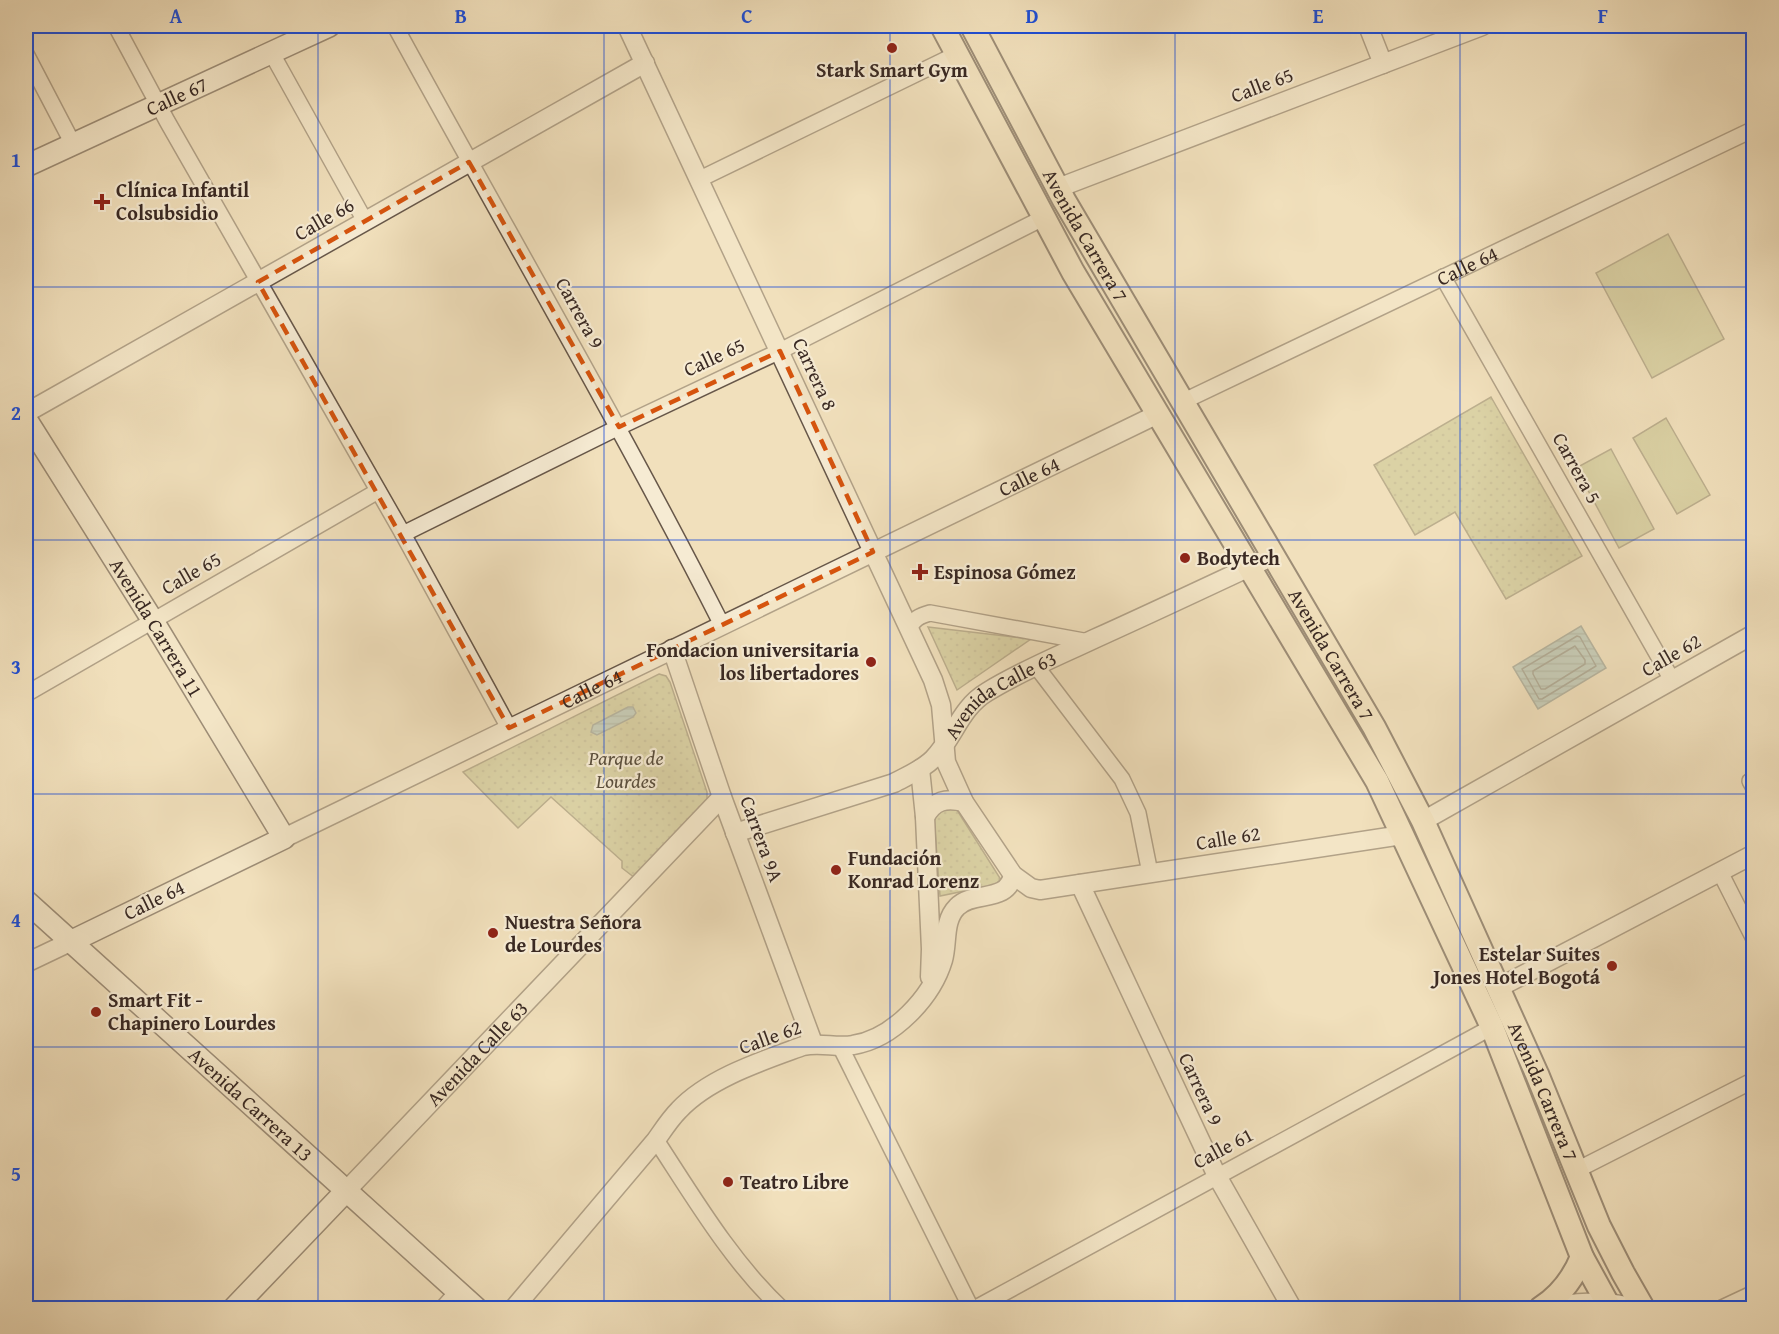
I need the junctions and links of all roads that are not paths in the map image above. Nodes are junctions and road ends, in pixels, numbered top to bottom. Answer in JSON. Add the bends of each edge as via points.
{"nodes":[{"id":1,"x":116,"y":26,"type":"edge"},
{"id":2,"x":329,"y":26,"type":"edge"},
{"id":3,"x":395,"y":26,"type":"edge"},
{"id":4,"x":627,"y":26,"type":"edge"},
{"id":5,"x":942,"y":26,"type":"edge"},
{"id":6,"x":972,"y":26,"type":"edge"},
{"id":7,"x":1368,"y":26,"type":"edge"},
{"id":8,"x":1482,"y":26,"type":"edge"},
{"id":9,"x":271,"y":52,"type":"junction"},
{"id":10,"x":957,"y":54,"type":"junction"},
{"id":11,"x":27,"y":62,"type":"edge"},
{"id":12,"x":645,"y":63,"type":"junction"},
{"id":13,"x":1383,"y":64,"type":"junction"},
{"id":14,"x":158,"y":105,"type":"junction"},
{"id":15,"x":1754,"y":129,"type":"edge"},
{"id":16,"x":73,"y":144,"type":"junction"},
{"id":17,"x":469,"y":162,"type":"junction"},
{"id":18,"x":26,"y":166,"type":"edge"},
{"id":19,"x":700,"y":179,"type":"junction"},
{"id":20,"x":1058,"y":188,"type":"junction"},
{"id":21,"x":1043,"y":218,"type":"junction"},
{"id":22,"x":365,"y":221,"type":"junction"},
{"id":23,"x":1443,"y":277,"type":"junction"},
{"id":24,"x":258,"y":282,"type":"junction"},
{"id":25,"x":780,"y":351,"type":"junction"},
{"id":26,"x":1182,"y":402,"type":"junction"},
{"id":27,"x":26,"y":413,"type":"edge"},
{"id":28,"x":1158,"y":414,"type":"junction"},
{"id":29,"x":26,"y":419,"type":"edge"},
{"id":30,"x":619,"y":427,"type":"junction"},
{"id":31,"x":378,"y":491,"type":"junction"},
{"id":32,"x":403,"y":534,"type":"junction"},
{"id":33,"x":873,"y":552,"type":"junction"},
{"id":34,"x":1273,"y":556,"type":"junction"},
{"id":35,"x":1250,"y":567,"type":"junction"},
{"id":36,"x":153,"y":621,"type":"junction"},
{"id":37,"x":722,"y":625,"type":"junction"},
{"id":38,"x":909,"y":628,"type":"junction"},
{"id":39,"x":1754,"y":634,"type":"edge"},
{"id":40,"x":1089,"y":642,"type":"junction"},
{"id":41,"x":672,"y":649,"type":"junction"},
{"id":42,"x":1036,"y":666,"type":"junction"},
{"id":43,"x":1672,"y":680,"type":"junction"},
{"id":44,"x":26,"y":694,"type":"edge"},
{"id":45,"x":509,"y":728,"type":"junction"},
{"id":46,"x":943,"y":746,"type":"junction"},
{"id":47,"x":921,"y":769,"type":"junction"},
{"id":48,"x":722,"y":797,"type":"junction"},
{"id":49,"x":964,"y":802,"type":"junction"},
{"id":50,"x":925,"y":817,"type":"junction"},
{"id":51,"x":1423,"y":821,"type":"junction"},
{"id":52,"x":735,"y":833,"type":"junction"},
{"id":53,"x":1402,"y":834,"type":"junction"},
{"id":54,"x":284,"y":838,"type":"junction"},
{"id":55,"x":1754,"y":854,"type":"edge"},
{"id":56,"x":1720,"y":872,"type":"junction"},
{"id":57,"x":1150,"y":873,"type":"junction"},
{"id":58,"x":1013,"y":875,"type":"junction"},
{"id":59,"x":1080,"y":884,"type":"junction"},
{"id":60,"x":26,"y":901,"type":"edge"},
{"id":61,"x":1754,"y":939,"type":"edge"},
{"id":62,"x":70,"y":942,"type":"junction"},
{"id":63,"x":26,"y":963,"type":"edge"},
{"id":64,"x":929,"y":988,"type":"junction"},
{"id":65,"x":1498,"y":988,"type":"junction"},
{"id":66,"x":1492,"y":1027,"type":"junction"},
{"id":67,"x":813,"y":1044,"type":"junction"},
{"id":68,"x":840,"y":1046,"type":"junction"},
{"id":69,"x":1754,"y":1080,"type":"edge"},
{"id":70,"x":656,"y":1140,"type":"junction"},
{"id":71,"x":1577,"y":1170,"type":"junction"},
{"id":72,"x":1217,"y":1176,"type":"junction"},
{"id":73,"x":346,"y":1191,"type":"junction"},
{"id":74,"x":1582,"y":1257,"type":"junction"},
{"id":75,"x":457,"y":1292,"type":"junction"},
{"id":76,"x":1754,"y":1293,"type":"edge"},
{"id":77,"x":1609,"y":1306,"type":"edge"},
{"id":78,"x":234,"y":1308,"type":"edge"},
{"id":79,"x":443,"y":1308,"type":"edge"},
{"id":80,"x":476,"y":1308,"type":"edge"},
{"id":81,"x":514,"y":1308,"type":"edge"},
{"id":82,"x":782,"y":1308,"type":"edge"},
{"id":83,"x":971,"y":1308,"type":"edge"},
{"id":84,"x":976,"y":1308,"type":"edge"},
{"id":85,"x":1292,"y":1308,"type":"edge"},
{"id":86,"x":1541,"y":1308,"type":"edge"},
{"id":87,"x":1634,"y":1308,"type":"edge"},
{"id":88,"x":1643,"y":1308,"type":"edge"},
{"id":89,"x":1722,"y":1308,"type":"edge"}],
"edges":[{"from":1,"to":14,"type":"street"},
{"from":2,"to":9,"type":"main road","name":"Calle 67"},
{"from":3,"to":17,"type":"street","name":"Carrera 9"},
{"from":4,"to":12,"type":"street","name":"Carrera 8"},
{"from":5,"to":10,"type":"main road","name":"Avenida Carrera 7"},
{"from":6,"to":20,"type":"main road","name":"Avenida Carrera 7"},
{"from":7,"to":13,"type":"street"},
{"from":8,"to":13,"type":"street","name":"Calle 65"},
{"from":9,"to":14,"type":"main road","name":"Calle 67"},
{"from":9,"to":22,"type":"street"},
{"from":10,"to":19,"type":"street"},
{"from":10,"to":21,"type":"main road","name":"Avenida Carrera 7"},
{"from":11,"to":16,"type":"street"},
{"from":12,"to":17,"type":"street","name":"Calle 66"},
{"from":12,"to":19,"type":"street","name":"Carrera 8"},
{"from":13,"to":20,"type":"street","name":"Calle 65"},
{"from":14,"to":16,"type":"main road","name":"Calle 67"},
{"from":14,"to":24,"type":"street"},
{"from":15,"to":23,"type":"street","name":"Calle 64"},
{"from":16,"to":18,"type":"main road","name":"Calle 67"},
{"from":17,"to":22,"type":"street","name":"Calle 66"},
{"from":17,"to":30,"type":"street","name":"Carrera 9"},
{"from":19,"to":25,"type":"street","name":"Carrera 8"},
{"from":20,"to":26,"type":"main road","name":"Avenida Carrera 7"},
{"from":21,"to":25,"type":"street","name":"Calle 65"},
{"from":21,"to":28,"type":"main road","name":"Avenida Carrera 7"},
{"from":22,"to":24,"type":"street","name":"Calle 66"},
{"from":23,"to":26,"type":"street","name":"Calle 64"},
{"from":23,"to":43,"type":"street","name":"Carrera 5"},
{"from":24,"to":27,"type":"street","name":"Calle 66"},
{"from":24,"to":31,"type":"street"},
{"from":25,"to":30,"type":"street","name":"Calle 65"},
{"from":25,"to":33,"type":"street","name":"Carrera 8"},
{"from":26,"to":34,"type":"main road","name":"Avenida Carrera 7"},
{"from":28,"to":33,"type":"street","name":"Calle 64"},
{"from":28,"to":35,"type":"main road","name":"Avenida Carrera 7"},
{"from":29,"to":36,"type":"main road","name":"Avenida Carrera 11"},
{"from":30,"to":32,"type":"street","name":"Calle 65"},
{"from":30,"to":37,"type":"street","name":"Carrera 9"},
{"from":31,"to":32,"type":"street"},
{"from":31,"to":36,"type":"street","name":"Calle 65"},
{"from":32,"to":45,"type":"street"},
{"from":33,"to":37,"type":"street","name":"Calle 64"},
{"from":33,"to":38,"type":"street","name":"Carrera 8"},
{"from":34,"to":35,"type":"street","name":"Avenida Calle 63"},
{"from":34,"to":51,"type":"main road","name":"Avenida Carrera 7","via":[[1374,727]]},
{"from":35,"to":40,"type":"street","name":"Avenida Calle 63"},
{"from":35,"to":53,"type":"main road","name":"Avenida Carrera 7","via":[[1377,781]]},
{"from":36,"to":44,"type":"street","name":"Calle 65"},
{"from":36,"to":54,"type":"main road","name":"Avenida Carrera 11"},
{"from":37,"to":41,"type":"street","name":"Calle 64"},
{"from":38,"to":40,"type":"street","via":[[920,616],[930,614]]},
{"from":38,"to":46,"type":"street","name":"Carrera 8","via":[[938,693],[944,724]]},
{"from":39,"to":43,"type":"street","name":"Calle 62"},
{"from":40,"to":42,"type":"street","name":"Avenida Calle 63"},
{"from":41,"to":45,"type":"street","name":"Calle 64"},
{"from":41,"to":48,"type":"street","name":"Carrera 9A"},
{"from":42,"to":46,"type":"street","name":"Avenida Calle 63","via":[[976,699]]},
{"from":42,"to":57,"type":"street","via":[[1122,779],[1138,813]]},
{"from":43,"to":51,"type":"street","name":"Calle 62"},
{"from":45,"to":54,"type":"street","name":"Calle 64"},
{"from":46,"to":47,"type":"street","name":"Avenida Calle 63"},
{"from":46,"to":49,"type":"street"},
{"from":47,"to":50,"type":"street"},
{"from":47,"to":52,"type":"street","name":"Avenida Calle 63","via":[[894,783]]},
{"from":48,"to":52,"type":"street","name":"Carrera 9A"},
{"from":48,"to":73,"type":"street","name":"Avenida Calle 63"},
{"from":49,"to":50,"type":"street","via":[[937,803]]},
{"from":49,"to":58,"type":"street"},
{"from":50,"to":64,"type":"street"},
{"from":51,"to":65,"type":"main road","name":"Avenida Carrera 7"},
{"from":52,"to":67,"type":"street","name":"Carrera 9A"},
{"from":53,"to":57,"type":"street","name":"Calle 62"},
{"from":53,"to":66,"type":"main road","name":"Avenida Carrera 7"},
{"from":54,"to":62,"type":"main road","name":"Calle 64"},
{"from":55,"to":56,"type":"street"},
{"from":56,"to":61,"type":"street"},
{"from":56,"to":65,"type":"street"},
{"from":57,"to":59,"type":"street","name":"Calle 62"},
{"from":58,"to":59,"type":"street","name":"Calle 62","via":[[1040,890]]},
{"from":58,"to":64,"type":"street","name":"Calle 62","via":[[1001,892],[965,901],[952,912],[944,957]]},
{"from":59,"to":72,"type":"street","name":"Carrera 9"},
{"from":60,"to":62,"type":"main road","name":"Avenida Carrera 13"},
{"from":62,"to":63,"type":"street","name":"Calle 64"},
{"from":62,"to":73,"type":"main road","name":"Avenida Carrera 13"},
{"from":64,"to":68,"type":"street","name":"Calle 62","via":[[914,1009],[889,1031],[858,1044]]},
{"from":65,"to":71,"type":"main road","name":"Avenida Carrera 7"},
{"from":66,"to":72,"type":"street","name":"Calle 61"},
{"from":66,"to":74,"type":"main road","name":"Avenida Carrera 7"},
{"from":67,"to":68,"type":"street","name":"Calle 62"},
{"from":67,"to":70,"type":"street","name":"Calle 62","via":[[721,1080],[696,1095]]},
{"from":68,"to":83,"type":"street"},
{"from":69,"to":71,"type":"street"},
{"from":70,"to":81,"type":"street","name":"Calle 62"},
{"from":70,"to":82,"type":"street","via":[[740,1265]]},
{"from":71,"to":88,"type":"main road","name":"Avenida Carrera 7","via":[[1599,1226]]},
{"from":72,"to":84,"type":"street","name":"Calle 61"},
{"from":72,"to":85,"type":"street","name":"Carrera 9"},
{"from":73,"to":75,"type":"main road","name":"Avenida Carrera 13"},
{"from":73,"to":78,"type":"main road","name":"Avenida Calle 63"},
{"from":74,"to":77,"type":"main road","name":"Avenida Carrera 7"},
{"from":74,"to":86,"type":"main road","via":[[1570,1282]]},
{"from":75,"to":79,"type":"street"},
{"from":75,"to":80,"type":"main road","name":"Avenida Carrera 13"},
{"from":76,"to":89,"type":"street"},
{"from":77,"to":86,"type":"street","via":[[1573,1304]]},
{"from":77,"to":87,"type":"street"}]}
